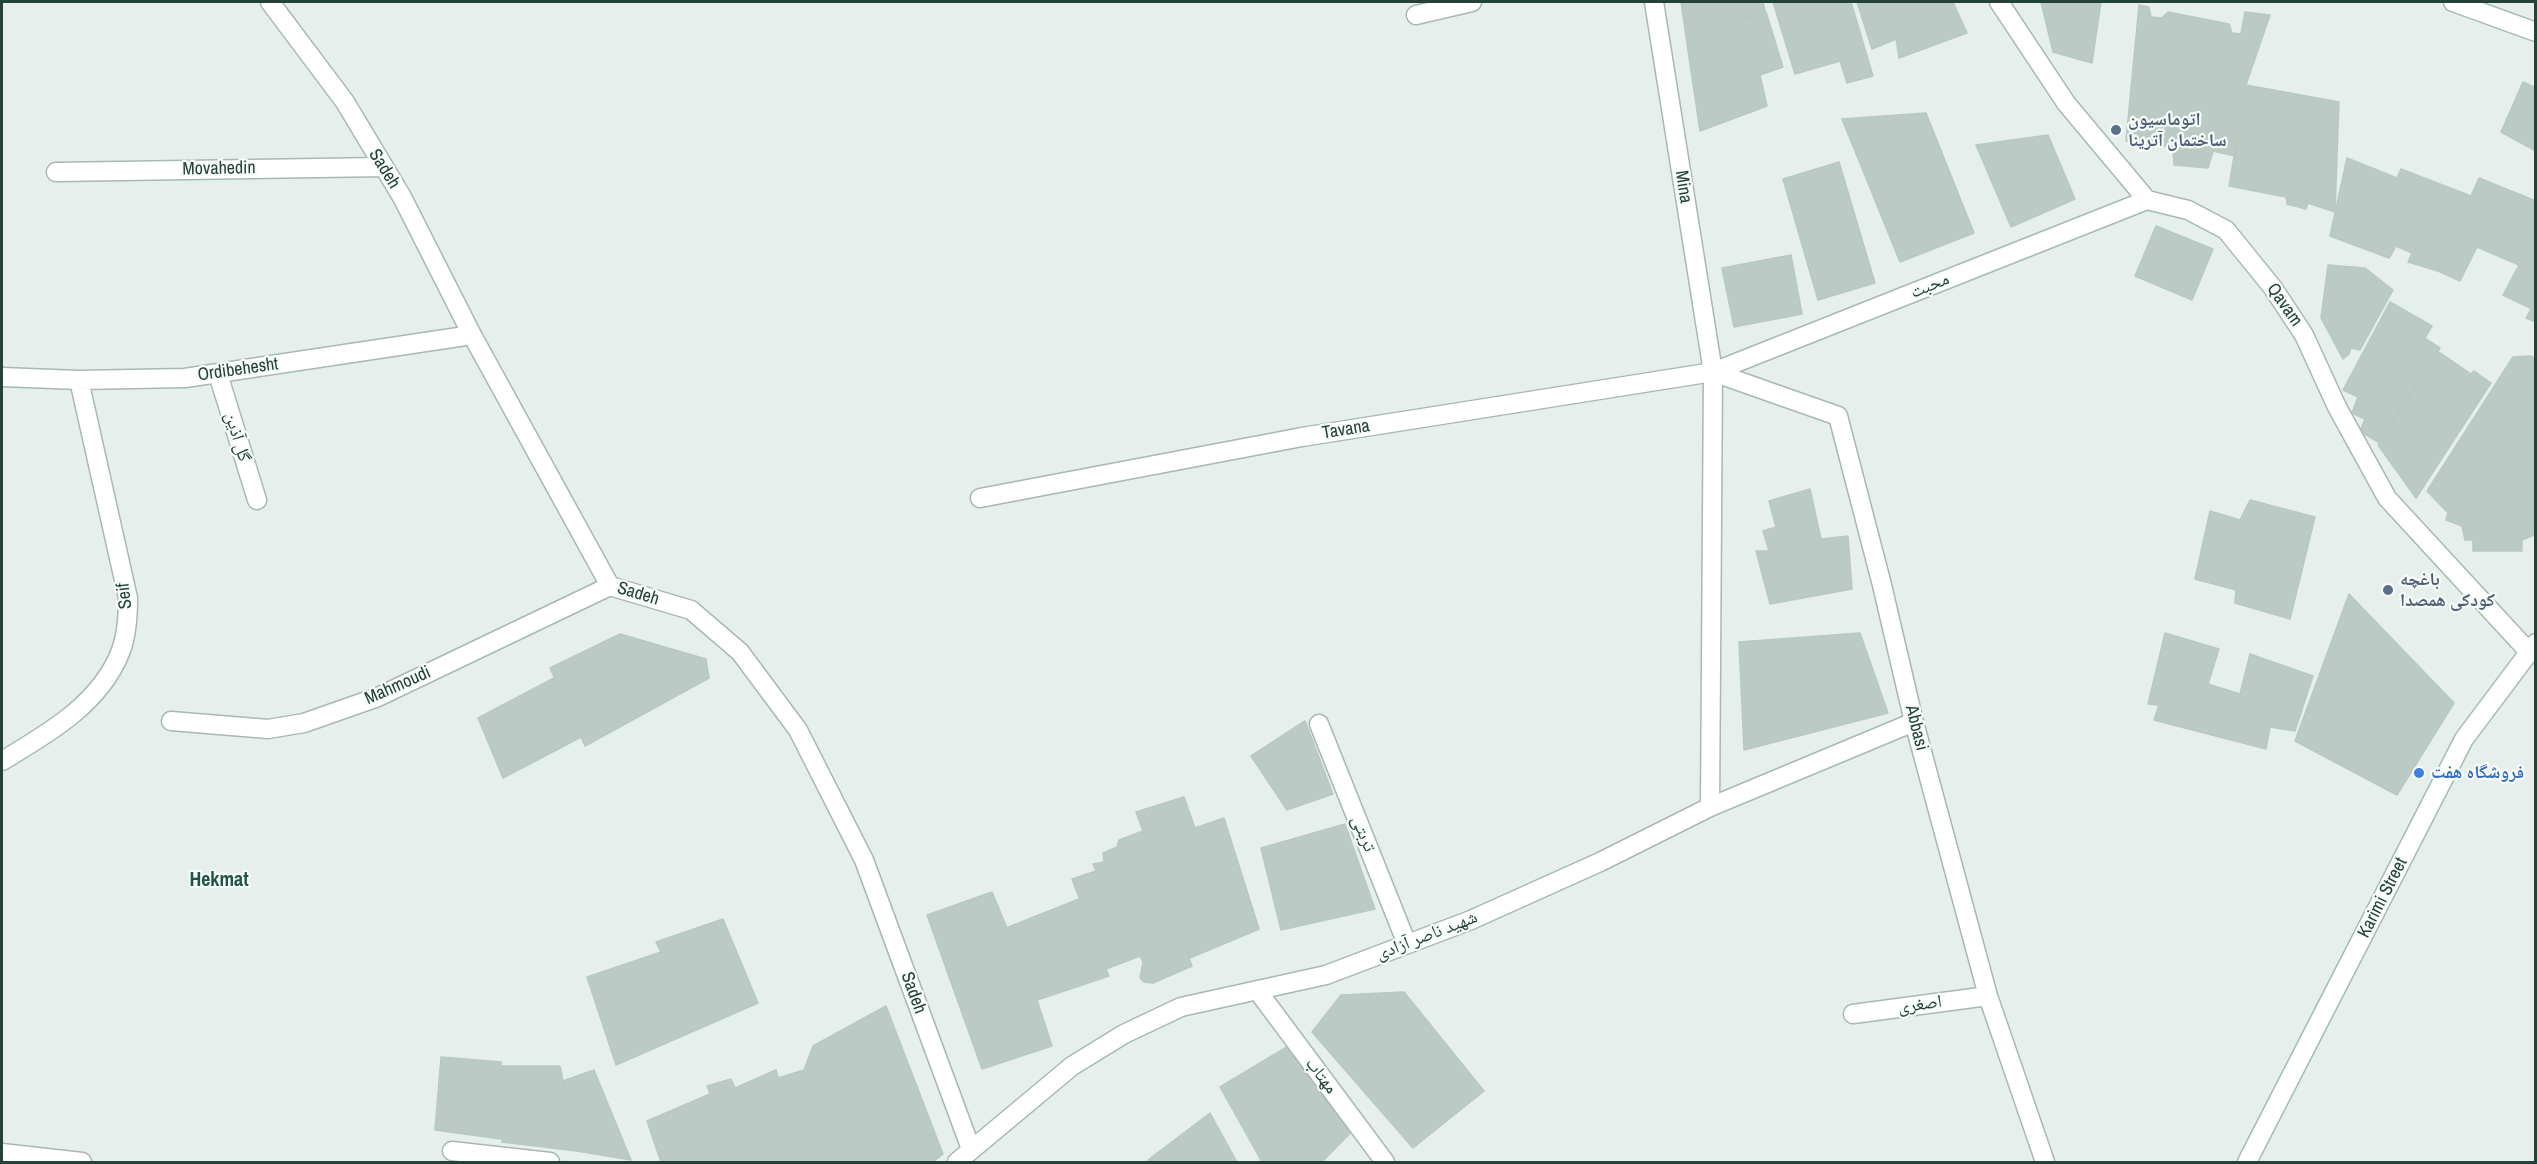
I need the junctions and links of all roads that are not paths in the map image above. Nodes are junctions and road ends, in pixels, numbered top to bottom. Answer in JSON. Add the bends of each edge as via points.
{"nodes":[{"id":1,"x":270,"y":2,"type":"edge"},
{"id":2,"x":1472,"y":2,"type":"edge"},
{"id":3,"x":1654,"y":2,"type":"edge"},
{"id":4,"x":1999,"y":2,"type":"edge"},
{"id":5,"x":2453,"y":2,"type":"edge"},
{"id":6,"x":1416,"y":15,"type":"dead end"},
{"id":7,"x":2535,"y":32,"type":"edge"},
{"id":8,"x":382,"y":167,"type":"junction"},
{"id":9,"x":56,"y":172,"type":"dead end"},
{"id":10,"x":2147,"y":200,"type":"junction"},
{"id":11,"x":472,"y":335,"type":"junction"},
{"id":12,"x":1713,"y":372,"type":"junction"},
{"id":13,"x":218,"y":374,"type":"junction"},
{"id":14,"x":2,"y":377,"type":"edge"},
{"id":15,"x":79,"y":380,"type":"junction"},
{"id":16,"x":980,"y":498,"type":"dead end"},
{"id":17,"x":256,"y":500,"type":"dead end"},
{"id":18,"x":610,"y":586,"type":"junction"},
{"id":19,"x":2532,"y":647,"type":"edge"},
{"id":20,"x":171,"y":721,"type":"dead end"},
{"id":21,"x":1914,"y":722,"type":"junction"},
{"id":22,"x":1319,"y":724,"type":"dead end"},
{"id":23,"x":2,"y":761,"type":"edge"},
{"id":24,"x":1710,"y":807,"type":"junction"},
{"id":25,"x":1407,"y":944,"type":"junction"},
{"id":26,"x":1257,"y":990,"type":"junction"},
{"id":27,"x":1988,"y":996,"type":"junction"},
{"id":28,"x":1853,"y":1014,"type":"dead end"},
{"id":29,"x":971,"y":1149,"type":"junction"},
{"id":30,"x":452,"y":1151,"type":"dead end"},
{"id":31,"x":2,"y":1153,"type":"edge"},
{"id":32,"x":82,"y":1162,"type":"edge"},
{"id":33,"x":550,"y":1162,"type":"edge"},
{"id":34,"x":957,"y":1162,"type":"edge"},
{"id":35,"x":1385,"y":1162,"type":"edge"},
{"id":36,"x":2045,"y":1162,"type":"edge"},
{"id":37,"x":2247,"y":1162,"type":"edge"}],
"edges":[{"from":1,"to":8,"type":"street","name":"Sadeh","via":[[345,102]]},
{"from":2,"to":6,"type":"street"},
{"from":3,"to":12,"type":"street","name":"Mina"},
{"from":4,"to":10,"type":"street","via":[[2066,104]]},
{"from":5,"to":7,"type":"street"},
{"from":8,"to":9,"type":"street","name":"Movahedin"},
{"from":8,"to":11,"type":"street","name":"Sadeh","via":[[402,197]]},
{"from":10,"to":12,"type":"street","name":"محبت"},
{"from":10,"to":19,"type":"street","name":"Qavam","via":[[2188,210],[2226,230],[2304,334],[2337,407],[2387,498]]},
{"from":11,"to":13,"type":"street","name":"Ordibehesht"},
{"from":11,"to":18,"type":"street","name":"Sadeh"},
{"from":12,"to":16,"type":"street","name":"Tavana","via":[[1302,437]]},
{"from":12,"to":21,"type":"street","name":"Abbasi","via":[[1838,416]]},
{"from":12,"to":24,"type":"street","name":"Mina"},
{"from":13,"to":15,"type":"street","name":"Ordibehesht"},
{"from":13,"to":17,"type":"street","name":"گل آذین"},
{"from":14,"to":15,"type":"street","name":"Ordibehesht"},
{"from":15,"to":23,"type":"street","name":"Seif","via":[[128,598],[128,623],[120,653],[99,688],[56,729]]},
{"from":18,"to":20,"type":"street","name":"Mahmoudi","via":[[378,697],[304,723],[268,729]]},
{"from":18,"to":29,"type":"street","name":"Sadeh","via":[[691,610],[741,652],[798,730],[864,860]]},
{"from":19,"to":37,"type":"street","name":"Karimi Street","via":[[2464,739]]},
{"from":21,"to":24,"type":"street","name":"شهید ناصر آزادی"},
{"from":21,"to":27,"type":"street","name":"Abbasi"},
{"from":22,"to":25,"type":"street","name":"تربتی"},
{"from":24,"to":25,"type":"street","name":"شهید ناصر آزادی","via":[[1600,862]]},
{"from":25,"to":26,"type":"street","name":"شهید ناصر آزادی","via":[[1326,975]]},
{"from":26,"to":29,"type":"street","name":"شهید ناصر آزادی","via":[[1181,1007],[1124,1034],[1072,1066]]},
{"from":26,"to":35,"type":"street","name":"مهتاب"},
{"from":27,"to":28,"type":"street","name":"اصغری"},
{"from":27,"to":36,"type":"street","name":"Abbasi"},
{"from":29,"to":34,"type":"street","name":"شهید ناصر آزادی"},
{"from":30,"to":33,"type":"street"},
{"from":31,"to":32,"type":"street"}]}
